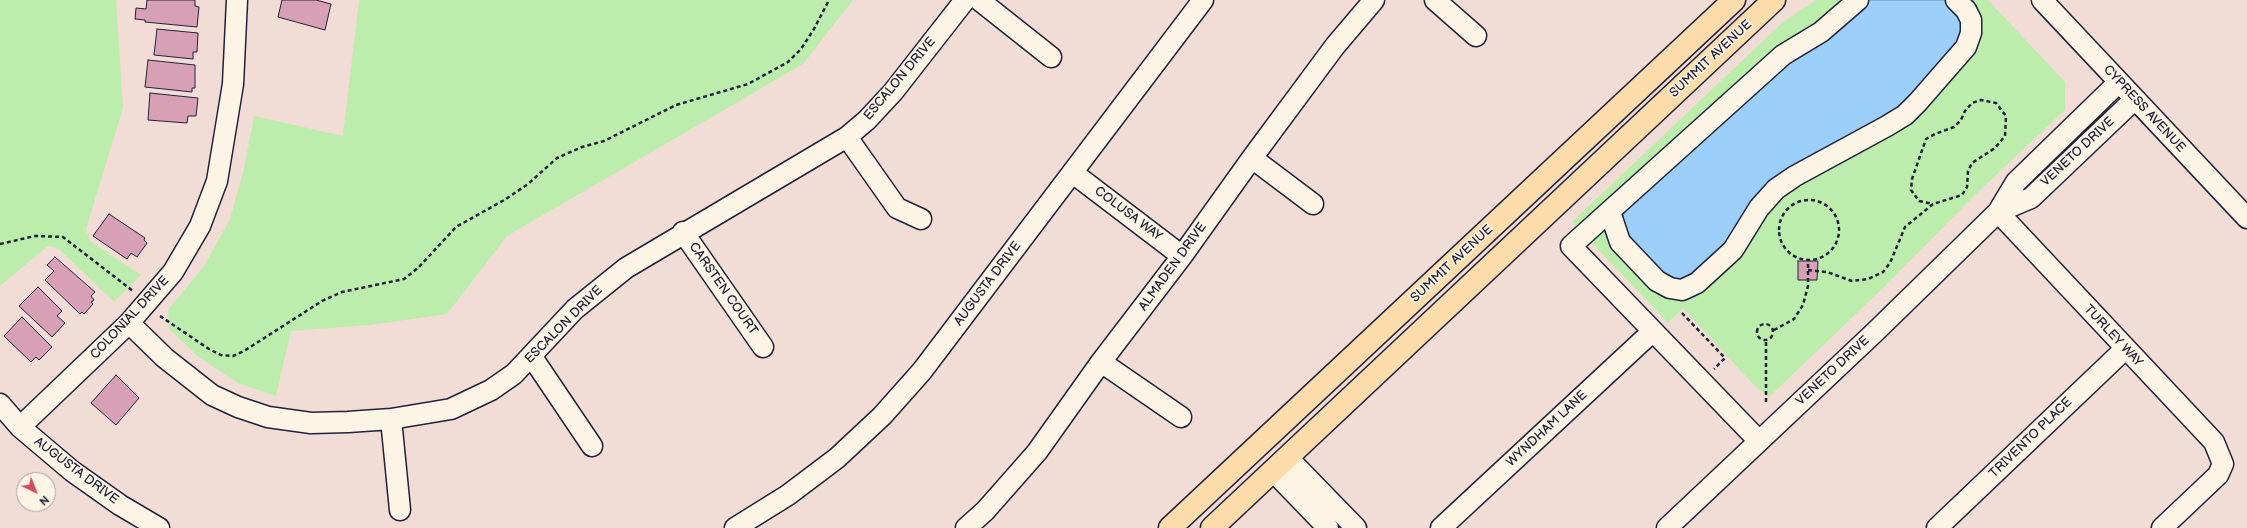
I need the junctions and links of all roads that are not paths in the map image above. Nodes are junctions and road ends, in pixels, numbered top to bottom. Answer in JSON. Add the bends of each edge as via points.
{"nodes":[{"id":1,"x":237,"y":0,"type":"edge"},
{"id":2,"x":965,"y":0,"type":"edge"},
{"id":3,"x":979,"y":0,"type":"edge"},
{"id":4,"x":1203,"y":0,"type":"edge"},
{"id":5,"x":1374,"y":0,"type":"edge"},
{"id":6,"x":1435,"y":0,"type":"edge"},
{"id":7,"x":1734,"y":0,"type":"edge"},
{"id":8,"x":1774,"y":0,"type":"edge"},
{"id":9,"x":1858,"y":0,"type":"edge"},
{"id":10,"x":1956,"y":0,"type":"edge"},
{"id":11,"x":2042,"y":0,"type":"edge"},
{"id":12,"x":1476,"y":36,"type":"dead end"},
{"id":13,"x":1051,"y":57,"type":"dead end"},
{"id":14,"x":2119,"y":82,"type":"junction"},
{"id":15,"x":2135,"y":99,"type":"junction"},
{"id":16,"x":847,"y":137,"type":"junction"},
{"id":17,"x":1252,"y":158,"type":"junction"},
{"id":18,"x":1073,"y":173,"type":"junction"},
{"id":19,"x":1313,"y":204,"type":"dead end"},
{"id":20,"x":1610,"y":212,"type":"junction"},
{"id":21,"x":1998,"y":212,"type":"junction"},
{"id":22,"x":2247,"y":218,"type":"edge"},
{"id":23,"x":921,"y":220,"type":"dead end"},
{"id":24,"x":683,"y":232,"type":"junction"},
{"id":25,"x":1182,"y":256,"type":"junction"},
{"id":26,"x":129,"y":323,"type":"junction"},
{"id":27,"x":1653,"y":331,"type":"junction"},
{"id":28,"x":762,"y":347,"type":"dead end"},
{"id":29,"x":2124,"y":349,"type":"junction"},
{"id":30,"x":532,"y":357,"type":"junction"},
{"id":31,"x":1101,"y":362,"type":"junction"},
{"id":32,"x":0,"y":404,"type":"edge"},
{"id":33,"x":1181,"y":417,"type":"dead end"},
{"id":34,"x":391,"y":419,"type":"junction"},
{"id":35,"x":20,"y":427,"type":"junction"},
{"id":36,"x":1759,"y":441,"type":"junction"},
{"id":37,"x":592,"y":446,"type":"dead end"},
{"id":38,"x":1280,"y":464,"type":"junction"},
{"id":39,"x":400,"y":510,"type":"dead end"},
{"id":40,"x":159,"y":528,"type":"edge"},
{"id":41,"x":735,"y":528,"type":"edge"},
{"id":42,"x":966,"y":528,"type":"edge"},
{"id":43,"x":1170,"y":528,"type":"edge"},
{"id":44,"x":1212,"y":528,"type":"edge"},
{"id":45,"x":1328,"y":528,"type":"edge"},
{"id":46,"x":1356,"y":528,"type":"edge"},
{"id":47,"x":1441,"y":528,"type":"edge"},
{"id":48,"x":1667,"y":528,"type":"edge"},
{"id":49,"x":1937,"y":528,"type":"edge"},
{"id":50,"x":2162,"y":528,"type":"edge"}],
"edges":[{"from":1,"to":26,"type":"street","name":"COLONIAL DRIVE","via":[[232,84],[217,181],[200,226],[173,272]]},
{"from":2,"to":16,"type":"street","name":"ESCALON DRIVE","via":[[893,92]]},
{"from":3,"to":13,"type":"street"},
{"from":4,"to":18,"type":"street","name":"AUGUSTA DRIVE"},
{"from":5,"to":17,"type":"street","name":"ALMADEN DRIVE","via":[[1335,46]]},
{"from":6,"to":12,"type":"street"},
{"from":7,"to":43,"type":"main road","name":"SUMMIT AVENUE"},
{"from":8,"to":38,"type":"main road","name":"SUMMIT AVENUE"},
{"from":9,"to":20,"type":"street","via":[[1821,32],[1783,55]]},
{"from":10,"to":20,"type":"street","via":[[1971,20],[1966,47],[1918,102],[1905,115],[1776,189],[1758,208],[1733,250],[1697,283],[1682,290],[1670,288],[1657,281],[1620,242]]},
{"from":11,"to":14,"type":"street","name":"CYPRESS AVENUE"},
{"from":14,"to":15,"type":"street","name":"CYPRESS AVENUE"},
{"from":14,"to":21,"type":"street","name":"VENETO DRIVE","via":[[2016,182]]},
{"from":15,"to":21,"type":"street","name":"VENETO DRIVE","via":[[2030,198]]},
{"from":15,"to":22,"type":"street","name":"CYPRESS AVENUE"},
{"from":16,"to":23,"type":"street","via":[[897,208]]},
{"from":16,"to":24,"type":"street","name":"ESCALON DRIVE"},
{"from":17,"to":19,"type":"street"},
{"from":17,"to":25,"type":"street","name":"ALMADEN DRIVE"},
{"from":18,"to":25,"type":"street","name":"COLUSA WAY"},
{"from":18,"to":41,"type":"street","name":"AUGUSTA DRIVE","via":[[922,371],[882,416],[837,458],[788,495]]},
{"from":20,"to":27,"type":"street","via":[[1572,246]]},
{"from":21,"to":29,"type":"street","name":"TURLEY WAY"},
{"from":21,"to":36,"type":"street","name":"VENETO DRIVE"},
{"from":24,"to":28,"type":"street","name":"CARSTEN COURT"},
{"from":24,"to":30,"type":"street","name":"ESCALON DRIVE","via":[[609,280],[575,310]]},
{"from":25,"to":31,"type":"street","name":"ALMADEN DRIVE"},
{"from":26,"to":34,"type":"street","name":"ESCALON DRIVE","via":[[194,382],[212,395],[238,407],[287,421],[311,424]]},
{"from":26,"to":35,"type":"street","name":"COLONIAL DRIVE"},
{"from":27,"to":36,"type":"street"},
{"from":27,"to":47,"type":"street","name":"WYNDHAM LANE"},
{"from":29,"to":49,"type":"street","name":"TRIVENTO PLACE"},
{"from":29,"to":50,"type":"street","name":"TURLEY WAY","via":[[2214,442],[2223,464],[2218,475]]},
{"from":30,"to":34,"type":"street","name":"ESCALON DRIVE","via":[[492,390],[472,400],[451,409]]},
{"from":30,"to":37,"type":"street"},
{"from":31,"to":33,"type":"street"},
{"from":31,"to":42,"type":"street","name":"ALMADEN DRIVE","via":[[1037,452],[985,511]]},
{"from":32,"to":35,"type":"street","name":"AUGUSTA DRIVE"},
{"from":34,"to":39,"type":"street"},
{"from":35,"to":40,"type":"street","name":"AUGUSTA DRIVE","via":[[72,471],[120,505]]},
{"from":36,"to":48,"type":"street","name":"VENETO DRIVE"},
{"from":38,"to":44,"type":"main road","name":"SUMMIT AVENUE"},
{"from":38,"to":45,"type":"street"},
{"from":38,"to":46,"type":"street"}]}
